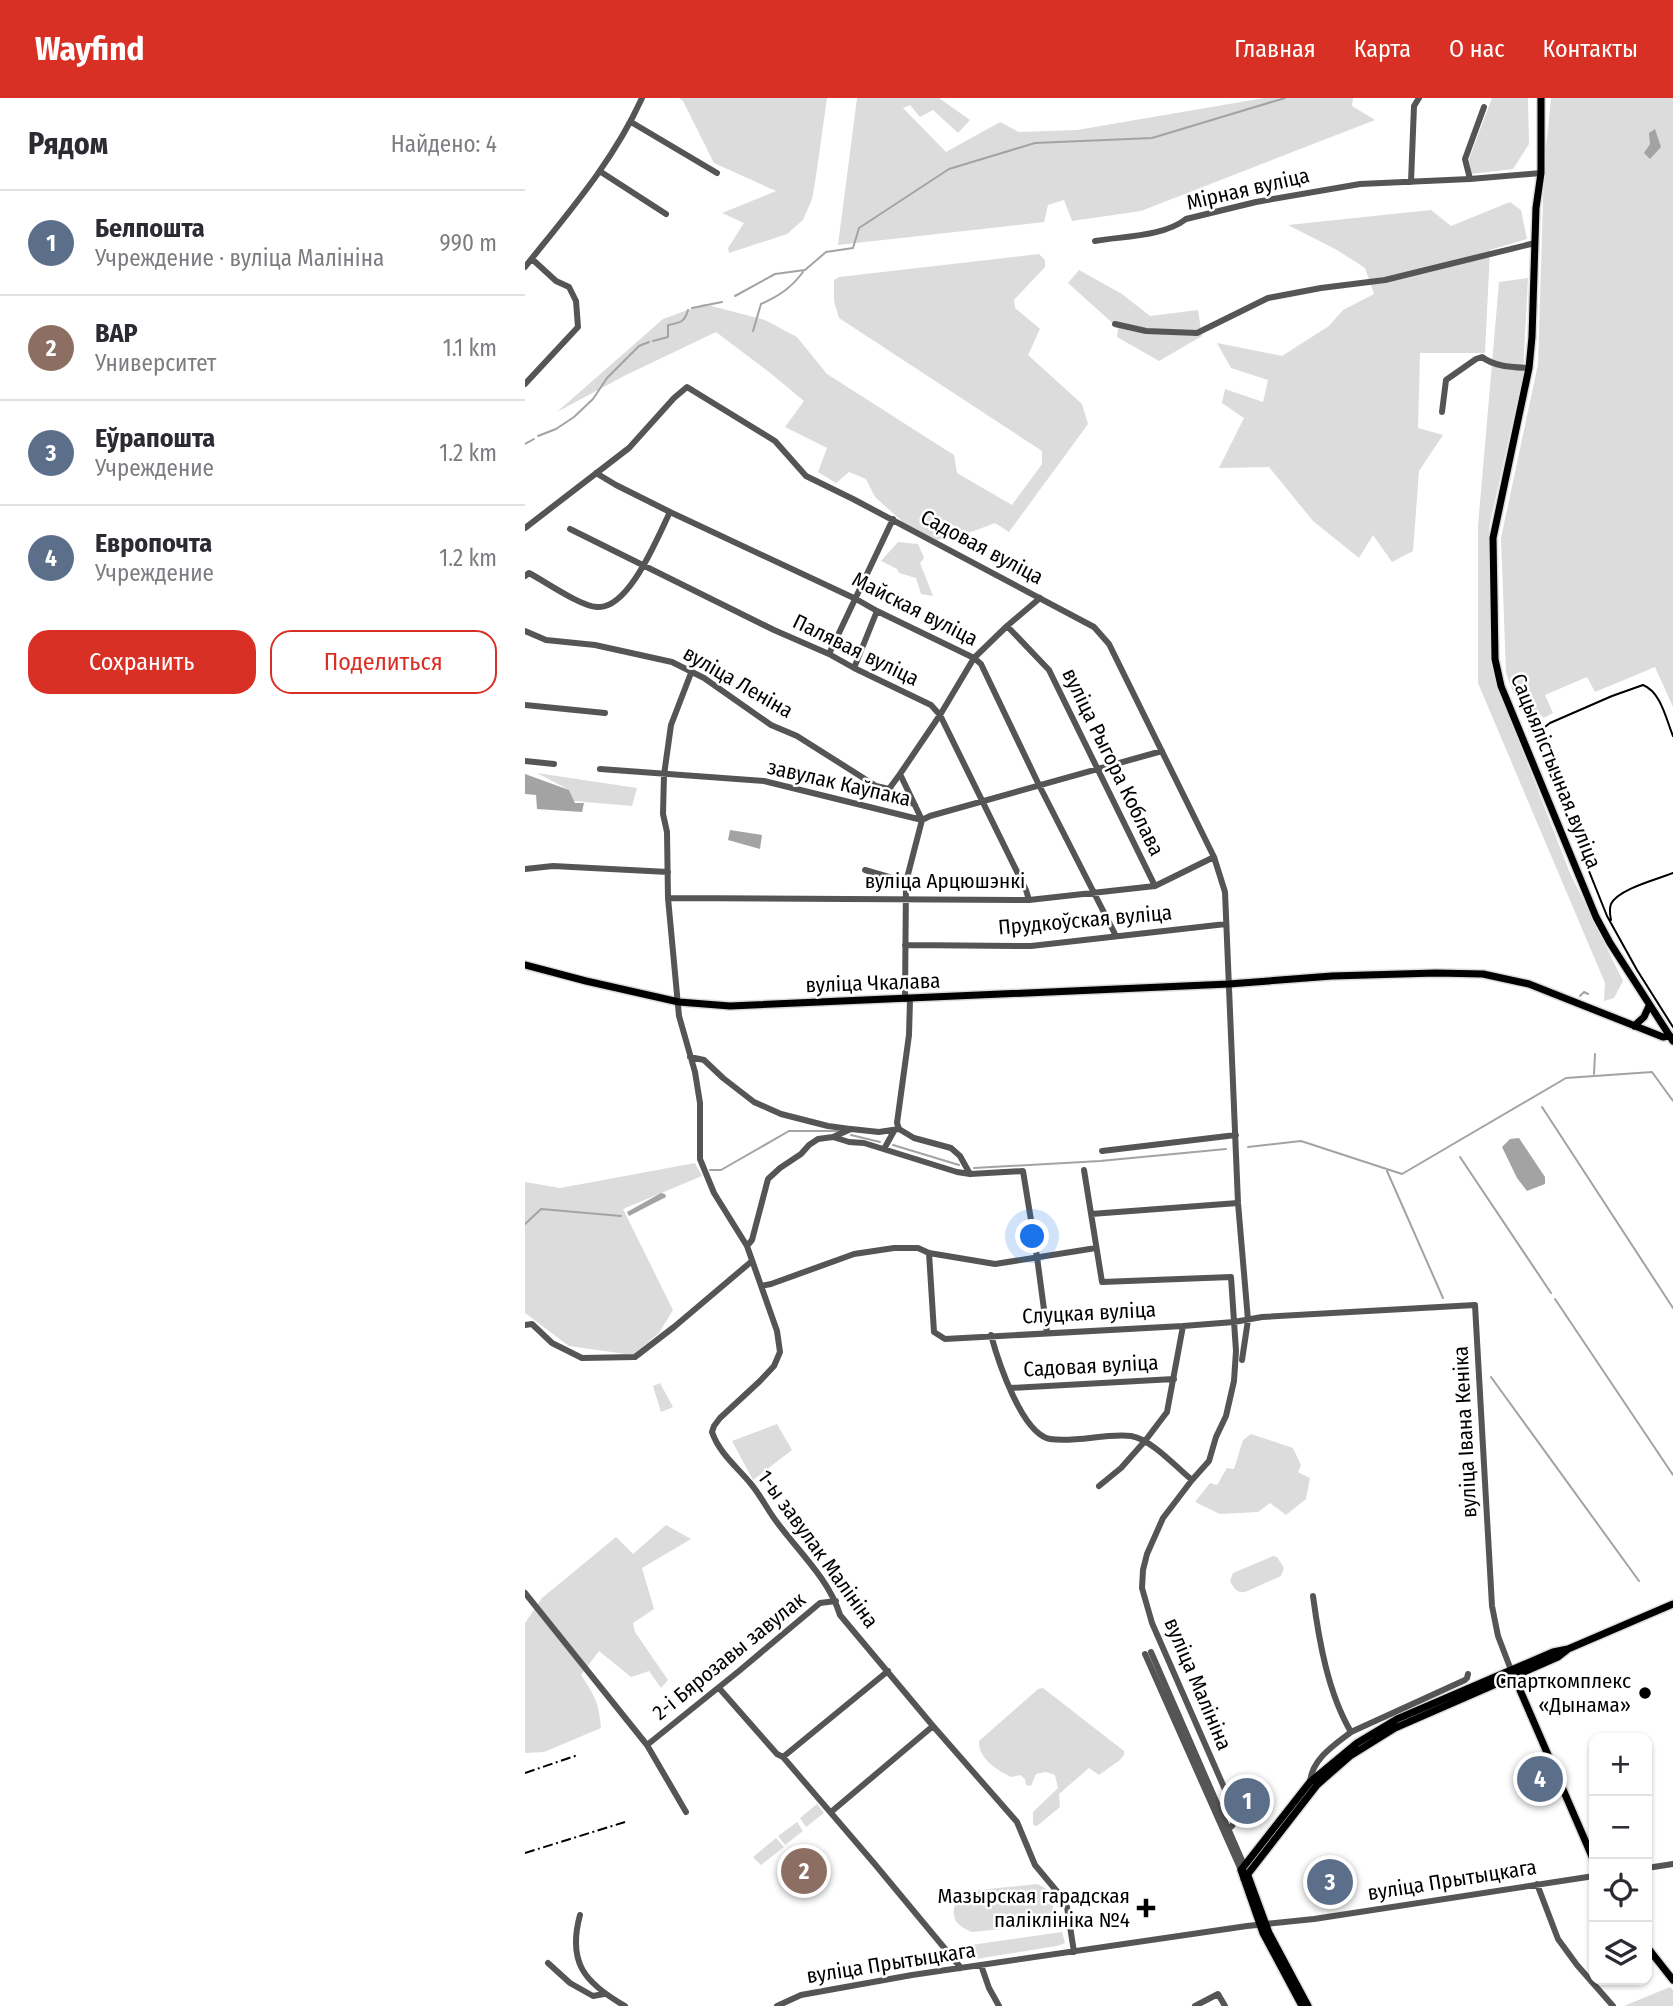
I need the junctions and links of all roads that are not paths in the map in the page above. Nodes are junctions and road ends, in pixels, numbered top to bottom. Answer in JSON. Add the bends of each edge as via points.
{"nodes":[{"id":1,"x":642,"y":98,"type":"edge"},
{"id":2,"x":1419,"y":98,"type":"edge"},
{"id":3,"x":1541,"y":98,"type":"edge"},
{"id":4,"x":1484,"y":107,"type":"dead end"},
{"id":5,"x":631,"y":122,"type":"junction"},
{"id":6,"x":601,"y":172,"type":"junction"},
{"id":7,"x":717,"y":173,"type":"dead end"},
{"id":8,"x":1541,"y":173,"type":"junction"},
{"id":9,"x":1470,"y":180,"type":"junction"},
{"id":10,"x":1411,"y":182,"type":"junction"},
{"id":11,"x":666,"y":214,"type":"dead end"},
{"id":12,"x":1095,"y":241,"type":"dead end"},
{"id":13,"x":1535,"y":243,"type":"junction"},
{"id":14,"x":532,"y":259,"type":"junction"},
{"id":15,"x":525,"y":267,"type":"edge"},
{"id":16,"x":1115,"y":324,"type":"dead end"},
{"id":17,"x":1529,"y":368,"type":"junction"},
{"id":18,"x":525,"y":384,"type":"edge"},
{"id":19,"x":1443,"y":412,"type":"dead end"},
{"id":20,"x":596,"y":473,"type":"junction"},
{"id":21,"x":670,"y":512,"type":"junction"},
{"id":22,"x":893,"y":519,"type":"junction"},
{"id":23,"x":525,"y":528,"type":"edge"},
{"id":24,"x":570,"y":528,"type":"dead end"},
{"id":25,"x":644,"y":565,"type":"junction"},
{"id":26,"x":525,"y":576,"type":"edge"},
{"id":27,"x":1040,"y":598,"type":"junction"},
{"id":28,"x":856,"y":599,"type":"junction"},
{"id":29,"x":877,"y":611,"type":"junction"},
{"id":30,"x":1007,"y":626,"type":"junction"},
{"id":31,"x":525,"y":631,"type":"edge"},
{"id":32,"x":829,"y":654,"type":"junction"},
{"id":33,"x":975,"y":658,"type":"junction"},
{"id":34,"x":854,"y":668,"type":"junction"},
{"id":35,"x":691,"y":673,"type":"junction"},
{"id":36,"x":525,"y":705,"type":"edge"},
{"id":37,"x":605,"y":713,"type":"dead end"},
{"id":38,"x":940,"y":715,"type":"junction"},
{"id":39,"x":1161,"y":751,"type":"junction"},
{"id":40,"x":525,"y":761,"type":"edge"},
{"id":41,"x":554,"y":764,"type":"dead end"},
{"id":42,"x":600,"y":769,"type":"dead end"},
{"id":43,"x":1097,"y":769,"type":"junction"},
{"id":44,"x":900,"y":774,"type":"junction"},
{"id":45,"x":664,"y":775,"type":"junction"},
{"id":46,"x":1039,"y":785,"type":"junction"},
{"id":47,"x":889,"y":789,"type":"junction"},
{"id":48,"x":982,"y":803,"type":"junction"},
{"id":49,"x":916,"y":806,"type":"junction"},
{"id":50,"x":922,"y":820,"type":"junction"},
{"id":51,"x":1214,"y":857,"type":"junction"},
{"id":52,"x":525,"y":869,"type":"edge"},
{"id":53,"x":865,"y":870,"type":"dead end"},
{"id":54,"x":668,"y":872,"type":"junction"},
{"id":55,"x":906,"y":882,"type":"junction"},
{"id":56,"x":1155,"y":886,"type":"junction"},
{"id":57,"x":1093,"y":893,"type":"junction"},
{"id":58,"x":668,"y":898,"type":"junction"},
{"id":59,"x":907,"y":899,"type":"junction"},
{"id":60,"x":1029,"y":900,"type":"junction"},
{"id":61,"x":1226,"y":924,"type":"junction"},
{"id":62,"x":1116,"y":936,"type":"junction"},
{"id":63,"x":905,"y":945,"type":"junction"},
{"id":64,"x":525,"y":965,"type":"edge"},
{"id":65,"x":1229,"y":984,"type":"junction"},
{"id":66,"x":908,"y":999,"type":"junction"},
{"id":67,"x":679,"y":1002,"type":"junction"},
{"id":68,"x":1649,"y":1006,"type":"junction"},
{"id":69,"x":1634,"y":1026,"type":"junction"},
{"id":70,"x":1671,"y":1039,"type":"edge"},
{"id":71,"x":690,"y":1057,"type":"junction"},
{"id":72,"x":851,"y":1129,"type":"junction"},
{"id":73,"x":897,"y":1130,"type":"junction"},
{"id":74,"x":1236,"y":1135,"type":"junction"},
{"id":75,"x":833,"y":1136,"type":"junction"},
{"id":76,"x":884,"y":1149,"type":"junction"},
{"id":77,"x":1103,"y":1151,"type":"dead end"},
{"id":78,"x":1084,"y":1170,"type":"dead end"},
{"id":79,"x":970,"y":1174,"type":"junction"},
{"id":80,"x":1238,"y":1203,"type":"junction"},
{"id":81,"x":1091,"y":1214,"type":"junction"},
{"id":82,"x":747,"y":1246,"type":"junction"},
{"id":83,"x":1095,"y":1248,"type":"junction"},
{"id":84,"x":929,"y":1253,"type":"junction"},
{"id":85,"x":1037,"y":1258,"type":"junction"},
{"id":86,"x":753,"y":1261,"type":"junction"},
{"id":87,"x":761,"y":1286,"type":"junction"},
{"id":88,"x":1360,"y":1312,"type":"joint"},
{"id":89,"x":1248,"y":1320,"type":"junction"},
{"id":90,"x":1234,"y":1322,"type":"junction"},
{"id":91,"x":525,"y":1325,"type":"edge"},
{"id":92,"x":1183,"y":1326,"type":"junction"},
{"id":93,"x":1047,"y":1330,"type":"junction"},
{"id":94,"x":991,"y":1335,"type":"junction"},
{"id":95,"x":1242,"y":1360,"type":"dead end"},
{"id":96,"x":1174,"y":1379,"type":"junction"},
{"id":97,"x":1010,"y":1388,"type":"junction"},
{"id":98,"x":1145,"y":1441,"type":"junction"},
{"id":99,"x":1192,"y":1480,"type":"junction"},
{"id":100,"x":1099,"y":1486,"type":"dead end"},
{"id":101,"x":525,"y":1593,"type":"edge"},
{"id":102,"x":1313,"y":1596,"type":"dead end"},
{"id":103,"x":836,"y":1601,"type":"junction"},
{"id":104,"x":1673,"y":1604,"type":"edge"},
{"id":105,"x":1148,"y":1653,"type":"dead end"},
{"id":106,"x":888,"y":1671,"type":"junction"},
{"id":107,"x":1513,"y":1674,"type":"junction"},
{"id":108,"x":719,"y":1688,"type":"junction"},
{"id":109,"x":1476,"y":1689,"type":"junction"},
{"id":110,"x":933,"y":1726,"type":"junction"},
{"id":111,"x":1351,"y":1732,"type":"junction"},
{"id":112,"x":1200,"y":1735,"type":"junction"},
{"id":113,"x":1187,"y":1741,"type":"junction"},
{"id":114,"x":647,"y":1745,"type":"junction"},
{"id":115,"x":783,"y":1757,"type":"junction"},
{"id":116,"x":1310,"y":1782,"type":"junction"},
{"id":117,"x":687,"y":1812,"type":"dead end"},
{"id":118,"x":831,"y":1812,"type":"junction"},
{"id":119,"x":1227,"y":1830,"type":"junction"},
{"id":120,"x":1238,"y":1850,"type":"junction"},
{"id":121,"x":1253,"y":1853,"type":"junction"},
{"id":122,"x":1593,"y":1859,"type":"edge"},
{"id":123,"x":1673,"y":1864,"type":"edge"},
{"id":124,"x":1652,"y":1867,"type":"edge"},
{"id":125,"x":1244,"y":1872,"type":"junction"},
{"id":126,"x":1589,"y":1877,"type":"edge"},
{"id":127,"x":1537,"y":1884,"type":"junction"},
{"id":128,"x":580,"y":1915,"type":"dead end"},
{"id":129,"x":1262,"y":1925,"type":"junction"},
{"id":130,"x":1074,"y":1952,"type":"junction"},
{"id":131,"x":1652,"y":1953,"type":"edge"},
{"id":132,"x":548,"y":1963,"type":"dead end"},
{"id":133,"x":981,"y":1965,"type":"junction"},
{"id":134,"x":961,"y":1968,"type":"junction"},
{"id":135,"x":1673,"y":1980,"type":"edge"},
{"id":136,"x":604,"y":1994,"type":"junction"},
{"id":137,"x":625,"y":2006,"type":"edge"},
{"id":138,"x":777,"y":2006,"type":"edge"},
{"id":139,"x":999,"y":2006,"type":"edge"},
{"id":140,"x":1195,"y":2006,"type":"edge"},
{"id":141,"x":1225,"y":2006,"type":"edge"},
{"id":142,"x":1302,"y":2006,"type":"edge"},
{"id":143,"x":1308,"y":2006,"type":"edge"},
{"id":144,"x":1613,"y":2006,"type":"edge"}],
"edges":[{"from":1,"to":5,"type":"street"},
{"from":2,"to":10,"type":"street","via":[[1414,106]]},
{"from":3,"to":8,"type":"main road","name":"Сацыялістычная вуліца"},
{"from":4,"to":9,"type":"street","via":[[1465,159]]},
{"from":5,"to":6,"type":"street"},
{"from":5,"to":7,"type":"street"},
{"from":6,"to":11,"type":"street"},
{"from":6,"to":14,"type":"street"},
{"from":8,"to":9,"type":"street","name":"Мірная вуліца"},
{"from":8,"to":13,"type":"main road","name":"Сацыялістычная вуліца"},
{"from":9,"to":10,"type":"street","name":"Мірная вуліца"},
{"from":10,"to":12,"type":"street","name":"Мірная вуліца","via":[[1360,184],[1256,202],[1144,234]]},
{"from":13,"to":16,"type":"street","via":[[1385,279],[1268,298],[1198,332],[1146,331]]},
{"from":13,"to":17,"type":"main road","name":"Сацыялістычная вуліца"},
{"from":14,"to":15,"type":"street"},
{"from":14,"to":18,"type":"street","via":[[555,281],[569,287],[576,301],[578,327]]},
{"from":17,"to":19,"type":"street","via":[[1476,359],[1446,380]]},
{"from":17,"to":68,"type":"main road","name":"Сацыялістычная вуліца","via":[[1493,529],[1497,672],[1596,917]]},
{"from":20,"to":21,"type":"street","name":"Майская вуліца"},
{"from":20,"to":22,"type":"street","name":"Садовая вуліца","via":[[629,447],[687,387],[775,440],[806,477]]},
{"from":20,"to":23,"type":"street"},
{"from":21,"to":25,"type":"street"},
{"from":21,"to":28,"type":"street","name":"Майская вуліца"},
{"from":22,"to":27,"type":"street","name":"Садовая вуліца"},
{"from":22,"to":28,"type":"street"},
{"from":24,"to":25,"type":"street","name":"Палявая вуліца"},
{"from":25,"to":26,"type":"street","via":[[616,603],[599,608],[529,573]]},
{"from":25,"to":32,"type":"street","name":"Палявая вуліца"},
{"from":27,"to":30,"type":"street"},
{"from":27,"to":39,"type":"street","name":"Садовая вуліца","via":[[1094,627],[1109,644]]},
{"from":28,"to":29,"type":"street","name":"Майская вуліца"},
{"from":28,"to":32,"type":"street"},
{"from":29,"to":33,"type":"street","name":"Майская вуліца"},
{"from":29,"to":34,"type":"street"},
{"from":30,"to":33,"type":"street"},
{"from":30,"to":43,"type":"street","name":"вуліца Рыгора Коблава","via":[[1049,670]]},
{"from":31,"to":35,"type":"street","name":"вуліца Леніна","via":[[546,640],[595,645],[672,662]]},
{"from":32,"to":34,"type":"street","name":"Палявая вуліца"},
{"from":33,"to":38,"type":"street"},
{"from":33,"to":46,"type":"street","name":"Майская вуліца"},
{"from":34,"to":38,"type":"street","name":"Палявая вуліца","via":[[931,705]]},
{"from":35,"to":45,"type":"street","name":"1-ы завулак Малініна","via":[[671,725]]},
{"from":35,"to":47,"type":"street","name":"вуліца Леніна","via":[[771,725],[797,736],[876,786]]},
{"from":36,"to":37,"type":"street"},
{"from":38,"to":44,"type":"street"},
{"from":38,"to":48,"type":"street"},
{"from":39,"to":43,"type":"street"},
{"from":39,"to":51,"type":"street","name":"Садовая вуліца"},
{"from":40,"to":41,"type":"street"},
{"from":42,"to":45,"type":"street","name":"завулак Каўпака"},
{"from":43,"to":46,"type":"street"},
{"from":43,"to":56,"type":"street","name":"вуліца Рыгора Коблава"},
{"from":44,"to":47,"type":"street"},
{"from":44,"to":49,"type":"street"},
{"from":45,"to":50,"type":"street","name":"завулак Каўпака","via":[[764,781]]},
{"from":45,"to":54,"type":"street","name":"1-ы завулак Малініна"},
{"from":46,"to":48,"type":"street"},
{"from":46,"to":57,"type":"street","name":"Майская вуліца"},
{"from":47,"to":49,"type":"street","name":"вуліца Леніна"},
{"from":48,"to":50,"type":"street"},
{"from":48,"to":60,"type":"street"},
{"from":49,"to":50,"type":"street"},
{"from":50,"to":55,"type":"street","name":"завулак Каўпака"},
{"from":51,"to":56,"type":"street","name":"вуліца Арцюшэнкі"},
{"from":51,"to":61,"type":"street","name":"Садовая вуліца","via":[[1225,892]]},
{"from":52,"to":54,"type":"street","via":[[553,866]]},
{"from":53,"to":55,"type":"street"},
{"from":54,"to":58,"type":"street","name":"1-ы завулак Малініна"},
{"from":55,"to":59,"type":"street","name":"завулак Каўпака"},
{"from":56,"to":57,"type":"street","name":"вуліца Арцюшэнкі"},
{"from":57,"to":60,"type":"street","name":"вуліца Арцюшэнкі"},
{"from":57,"to":62,"type":"street","name":"Майская вуліца"},
{"from":58,"to":59,"type":"street","name":"вуліца Арцюшэнкі"},
{"from":58,"to":67,"type":"street","name":"1-ы завулак Малініна"},
{"from":59,"to":60,"type":"street","name":"вуліца Арцюшэнкі"},
{"from":59,"to":63,"type":"street","name":"завулак Каўпака"},
{"from":61,"to":62,"type":"street","name":"Прудкоўская вуліца"},
{"from":61,"to":65,"type":"street","name":"Садовая вуліца"},
{"from":62,"to":63,"type":"street","name":"Прудкоўская вуліца","via":[[1031,946]]},
{"from":63,"to":66,"type":"street","name":"завулак Каўпака"},
{"from":64,"to":67,"type":"main road","name":"вуліца Чкалава"},
{"from":65,"to":66,"type":"main road","name":"вуліца Чкалава"},
{"from":65,"to":69,"type":"main road","name":"вуліца Чкалава","via":[[1332,976],[1483,974],[1529,984]]},
{"from":65,"to":74,"type":"street","name":"Садовая вуліца"},
{"from":66,"to":67,"type":"main road","name":"вуліца Чкалава","via":[[730,1006]]},
{"from":66,"to":73,"type":"street","name":"завулак Каўпака","via":[[909,1035]]},
{"from":67,"to":71,"type":"street","name":"1-ы завулак Малініна"},
{"from":68,"to":69,"type":"main road"},
{"from":68,"to":70,"type":"main road","name":"Сацыялістычная вуліца"},
{"from":69,"to":70,"type":"main road","name":"вуліца Чкалава"},
{"from":71,"to":72,"type":"street","via":[[704,1060],[754,1102],[781,1114]]},
{"from":71,"to":82,"type":"street","name":"1-ы завулак Малініна","via":[[700,1104],[700,1159]]},
{"from":72,"to":73,"type":"street"},
{"from":72,"to":75,"type":"street"},
{"from":73,"to":76,"type":"street"},
{"from":73,"to":79,"type":"street","via":[[951,1148]]},
{"from":74,"to":77,"type":"street"},
{"from":74,"to":80,"type":"street","name":"Садовая вуліца"},
{"from":75,"to":76,"type":"street"},
{"from":75,"to":82,"type":"street","via":[[818,1139],[768,1179]]},
{"from":76,"to":79,"type":"street"},
{"from":78,"to":81,"type":"street"},
{"from":79,"to":85,"type":"street","via":[[1023,1171]]},
{"from":80,"to":81,"type":"street"},
{"from":80,"to":89,"type":"street","name":"Садовая вуліца"},
{"from":81,"to":83,"type":"street"},
{"from":82,"to":86,"type":"street","name":"1-ы завулак Малініна"},
{"from":83,"to":85,"type":"street"},
{"from":83,"to":90,"type":"street","name":"вуліца Малініна","via":[[1102,1282],[1231,1277]]},
{"from":84,"to":85,"type":"street","via":[[995,1264]]},
{"from":84,"to":87,"type":"street","via":[[894,1248],[854,1254]]},
{"from":84,"to":94,"type":"street","name":"Слуцкая вуліца","via":[[934,1332],[945,1339]]},
{"from":85,"to":93,"type":"street"},
{"from":86,"to":87,"type":"street","name":"1-ы завулак Малініна"},
{"from":86,"to":91,"type":"street","via":[[635,1357],[582,1358],[552,1343],[531,1324]]},
{"from":87,"to":103,"type":"street","name":"1-ы завулак Малініна","via":[[780,1352],[774,1366],[720,1418],[712,1432],[720,1449],[753,1486]]},
{"from":88,"to":89,"type":"street","name":"Слуцкая вуліца"},
{"from":88,"to":107,"type":"street","name":"вуліца Івана Кеніка","via":[[1475,1305],[1492,1606]]},
{"from":89,"to":90,"type":"street","name":"Слуцкая вуліца"},
{"from":89,"to":95,"type":"street","name":"Садовая вуліца"},
{"from":90,"to":92,"type":"street","name":"Слуцкая вуліца"},
{"from":90,"to":99,"type":"street","name":"вуліца Малініна","via":[[1230,1401],[1209,1461]]},
{"from":92,"to":93,"type":"street","name":"Слуцкая вуліца"},
{"from":92,"to":96,"type":"street"},
{"from":93,"to":94,"type":"street","name":"Слуцкая вуліца"},
{"from":94,"to":97,"type":"street"},
{"from":96,"to":97,"type":"street","name":"Садовая вуліца"},
{"from":96,"to":98,"type":"street","via":[[1167,1412]]},
{"from":97,"to":98,"type":"street","via":[[1036,1432],[1048,1439],[1131,1436]]},
{"from":98,"to":99,"type":"street"},
{"from":98,"to":100,"type":"street"},
{"from":99,"to":112,"type":"street","name":"вуліца Малініна","via":[[1152,1540],[1142,1588],[1152,1623]]},
{"from":101,"to":114,"type":"street","name":"2-і Бярозавы завулак"},
{"from":102,"to":111,"type":"street","via":[[1332,1690]]},
{"from":103,"to":106,"type":"street","name":"1-ы завулак Малініна","via":[[840,1615]]},
{"from":103,"to":108,"type":"street","name":"2-і Бярозавы завулак","via":[[820,1603]]},
{"from":104,"to":107,"type":"main road","via":[[1557,1650]]},
{"from":105,"to":113,"type":"street"},
{"from":106,"to":110,"type":"street","name":"1-ы завулак Малініна"},
{"from":106,"to":115,"type":"street"},
{"from":107,"to":109,"type":"main road"},
{"from":107,"to":122,"type":"main road"},
{"from":108,"to":114,"type":"street","name":"2-і Бярозавы завулак"},
{"from":108,"to":115,"type":"street"},
{"from":109,"to":111,"type":"street","via":[[1468,1676]]},
{"from":109,"to":116,"type":"main road","via":[[1397,1719],[1357,1743]]},
{"from":109,"to":125,"type":"main road","via":[[1395,1728],[1337,1766]]},
{"from":110,"to":118,"type":"street"},
{"from":110,"to":130,"type":"street","name":"1-ы завулак Малініна","via":[[1017,1822],[1035,1865],[1067,1907]]},
{"from":111,"to":116,"type":"street","via":[[1318,1760]]},
{"from":112,"to":113,"type":"street"},
{"from":112,"to":119,"type":"street","name":"вуліца Малініна","via":[[1237,1817]]},
{"from":113,"to":119,"type":"street"},
{"from":114,"to":117,"type":"street","name":"2-і Бярозавы завулак"},
{"from":115,"to":118,"type":"street"},
{"from":116,"to":121,"type":"main road"},
{"from":118,"to":134,"type":"street"},
{"from":119,"to":120,"type":"street"},
{"from":119,"to":125,"type":"street"},
{"from":120,"to":121,"type":"street"},
{"from":120,"to":125,"type":"street"},
{"from":121,"to":125,"type":"main road"},
{"from":123,"to":124,"type":"street"},
{"from":125,"to":129,"type":"main road"},
{"from":126,"to":127,"type":"street","name":"вуліца Прытыцкага"},
{"from":127,"to":129,"type":"street","name":"вуліца Прытыцкага"},
{"from":127,"to":144,"type":"street","via":[[1558,1939]]},
{"from":128,"to":136,"type":"street","via":[[575,1934],[581,1970]]},
{"from":129,"to":130,"type":"street","name":"вуліца Прытыцкага"},
{"from":129,"to":142,"type":"main road"},
{"from":129,"to":143,"type":"main road"},
{"from":130,"to":133,"type":"street","name":"вуліца Прытыцкага"},
{"from":131,"to":135,"type":"main road"},
{"from":132,"to":136,"type":"street","via":[[593,1996]]},
{"from":133,"to":134,"type":"street","name":"вуліца Прытыцкага"},
{"from":133,"to":139,"type":"street"},
{"from":134,"to":138,"type":"street","name":"вуліца Прытыцкага","via":[[801,1995]]},
{"from":136,"to":137,"type":"street"},
{"from":140,"to":141,"type":"street","via":[[1218,1994]]}]}
